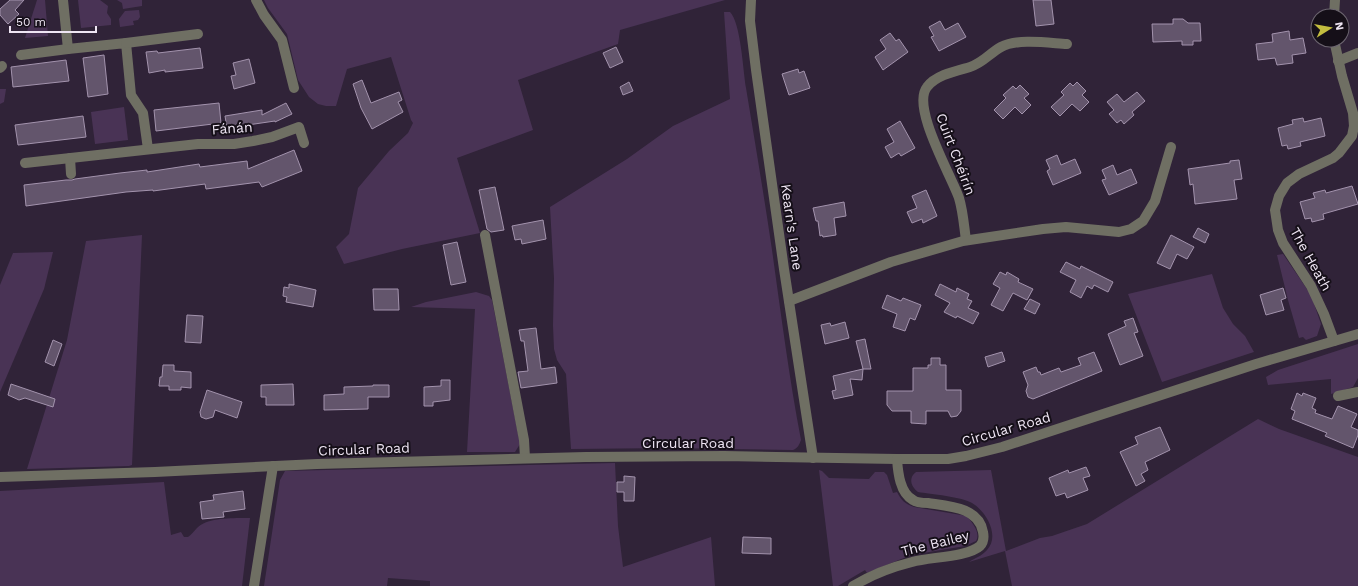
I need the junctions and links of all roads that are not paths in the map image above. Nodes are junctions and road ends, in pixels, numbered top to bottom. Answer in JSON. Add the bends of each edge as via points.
{"nodes":[{"id":1,"x":63,"y":0,"type":"edge"},
{"id":2,"x":256,"y":0,"type":"edge"},
{"id":3,"x":751,"y":0,"type":"edge"},
{"id":4,"x":198,"y":34,"type":"dead end"},
{"id":5,"x":126,"y":43,"type":"junction"},
{"id":6,"x":1067,"y":44,"type":"dead end"},
{"id":7,"x":1336,"y":48,"type":"edge"},
{"id":8,"x":68,"y":49,"type":"junction"},
{"id":9,"x":1358,"y":53,"type":"edge"},
{"id":10,"x":21,"y":55,"type":"dead end"},
{"id":11,"x":1338,"y":61,"type":"junction"},
{"id":12,"x":294,"y":88,"type":"dead end"},
{"id":13,"x":304,"y":143,"type":"dead end"},
{"id":14,"x":1171,"y":147,"type":"dead end"},
{"id":15,"x":148,"y":149,"type":"junction"},
{"id":16,"x":70,"y":158,"type":"junction"},
{"id":17,"x":25,"y":163,"type":"dead end"},
{"id":18,"x":72,"y":174,"type":"dead end"},
{"id":19,"x":485,"y":235,"type":"dead end"},
{"id":20,"x":966,"y":240,"type":"junction"},
{"id":21,"x":789,"y":301,"type":"junction"},
{"id":22,"x":1358,"y":334,"type":"edge"},
{"id":23,"x":1334,"y":341,"type":"junction"},
{"id":24,"x":1358,"y":392,"type":"edge"},
{"id":25,"x":1338,"y":396,"type":"dead end"},
{"id":26,"x":525,"y":458,"type":"junction"},
{"id":27,"x":813,"y":458,"type":"junction"},
{"id":28,"x":897,"y":459,"type":"junction"},
{"id":29,"x":273,"y":466,"type":"junction"},
{"id":30,"x":0,"y":476,"type":"edge"},
{"id":31,"x":254,"y":586,"type":"edge"},
{"id":32,"x":853,"y":586,"type":"edge"}],
"edges":[{"from":1,"to":8,"type":"street"},
{"from":2,"to":12,"type":"street","via":[[282,40]]},
{"from":3,"to":21,"type":"street","name":"Kearn's Lane","via":[[750,21],[755,63]]},
{"from":4,"to":5,"type":"street"},
{"from":5,"to":8,"type":"street"},
{"from":5,"to":15,"type":"street","via":[[131,95],[143,113]]},
{"from":6,"to":20,"type":"street","name":"Cuirt Chéirín","via":[[1020,43],[1002,46],[978,64],[939,78],[930,83],[925,90],[925,116],[955,187]]},
{"from":7,"to":11,"type":"street","name":"The Heath"},
{"from":8,"to":10,"type":"street"},
{"from":9,"to":11,"type":"street"},
{"from":11,"to":23,"type":"street","name":"The Heath","via":[[1353,113],[1352,136],[1333,158],[1299,174],[1287,183],[1278,196],[1275,210],[1283,243],[1311,286]]},
{"from":13,"to":15,"type":"street","name":"Fánán","via":[[299,127],[253,142]]},
{"from":14,"to":20,"type":"street","via":[[1155,201],[1143,221],[1131,229],[1120,232],[1066,227]]},
{"from":15,"to":16,"type":"street","name":"Fánán"},
{"from":16,"to":17,"type":"street","name":"Fánán"},
{"from":16,"to":18,"type":"street"},
{"from":19,"to":26,"type":"street","via":[[524,440]]},
{"from":20,"to":21,"type":"street","via":[[891,262]]},
{"from":21,"to":27,"type":"street","name":"Kearn's Lane"},
{"from":22,"to":23,"type":"street","name":"Circular Road"},
{"from":23,"to":28,"type":"street","name":"Circular Road","via":[[983,452],[948,459]]},
{"from":24,"to":25,"type":"street"},
{"from":26,"to":27,"type":"street","name":"Circular Road"},
{"from":26,"to":29,"type":"street","name":"Circular Road"},
{"from":27,"to":28,"type":"street","name":"Circular Road"},
{"from":28,"to":32,"type":"street","name":"The Bailey","via":[[900,481],[908,496],[914,501],[965,510],[979,521],[984,539],[980,546],[971,550],[912,562],[884,571]]},
{"from":29,"to":30,"type":"street","name":"Circular Road"},
{"from":29,"to":31,"type":"street"}]}
